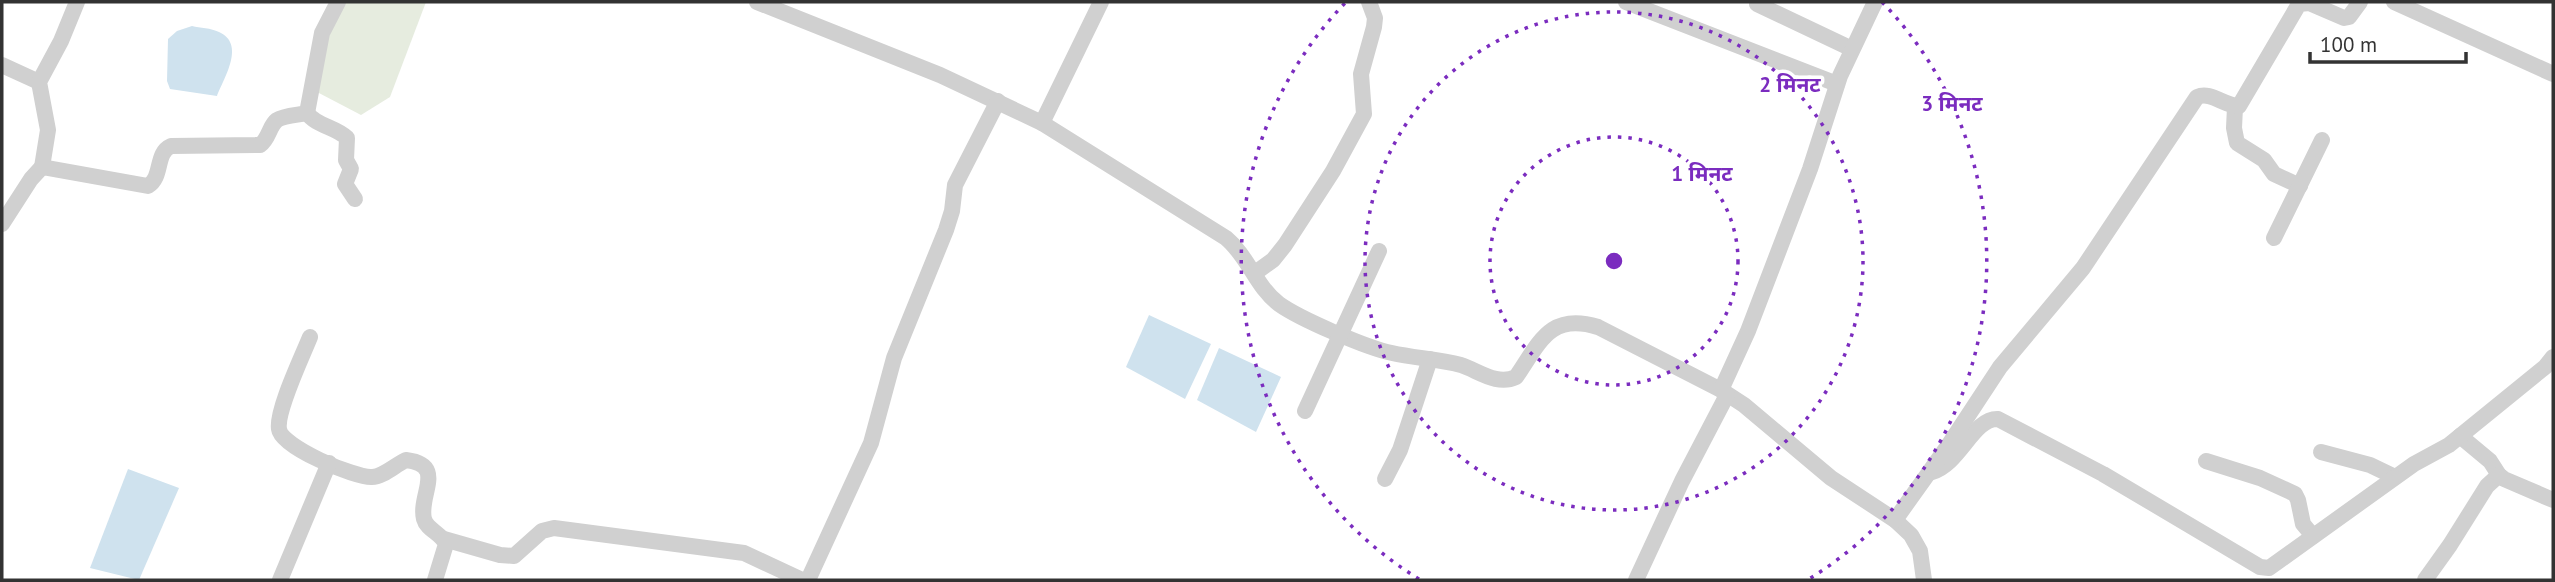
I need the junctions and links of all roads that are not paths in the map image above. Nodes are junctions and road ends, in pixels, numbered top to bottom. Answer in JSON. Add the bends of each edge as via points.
{"nodes":[{"id":1,"x":76,"y":2,"type":"edge"},
{"id":2,"x":338,"y":2,"type":"edge"},
{"id":3,"x":757,"y":2,"type":"edge"},
{"id":4,"x":1101,"y":2,"type":"edge"},
{"id":5,"x":1369,"y":2,"type":"edge"},
{"id":6,"x":1626,"y":2,"type":"edge"},
{"id":7,"x":1875,"y":2,"type":"edge"},
{"id":8,"x":2360,"y":2,"type":"edge"},
{"id":9,"x":2393,"y":2,"type":"edge"},
{"id":10,"x":1757,"y":4,"type":"dead end"},
{"id":11,"x":1852,"y":49,"type":"junction"},
{"id":12,"x":2,"y":65,"type":"edge"},
{"id":13,"x":2553,"y":74,"type":"edge"},
{"id":14,"x":39,"y":82,"type":"junction"},
{"id":15,"x":1837,"y":84,"type":"junction"},
{"id":16,"x":998,"y":102,"type":"junction"},
{"id":17,"x":2235,"y":107,"type":"junction"},
{"id":18,"x":307,"y":113,"type":"junction"},
{"id":19,"x":1042,"y":123,"type":"junction"},
{"id":20,"x":2322,"y":140,"type":"dead end"},
{"id":21,"x":42,"y":166,"type":"junction"},
{"id":22,"x":2300,"y":186,"type":"junction"},
{"id":23,"x":355,"y":199,"type":"dead end"},
{"id":24,"x":2,"y":224,"type":"edge"},
{"id":25,"x":2274,"y":238,"type":"dead end"},
{"id":26,"x":1379,"y":251,"type":"dead end"},
{"id":27,"x":1255,"y":273,"type":"junction"},
{"id":28,"x":1340,"y":334,"type":"junction"},
{"id":29,"x":310,"y":337,"type":"dead end"},
{"id":30,"x":2553,"y":357,"type":"edge"},
{"id":31,"x":1430,"y":359,"type":"junction"},
{"id":32,"x":1724,"y":393,"type":"junction"},
{"id":33,"x":1974,"y":407,"type":"junction"},
{"id":34,"x":1305,"y":411,"type":"dead end"},
{"id":35,"x":1987,"y":421,"type":"junction"},
{"id":36,"x":2460,"y":436,"type":"junction"},
{"id":37,"x":2321,"y":452,"type":"dead end"},
{"id":38,"x":2206,"y":461,"type":"dead end"},
{"id":39,"x":329,"y":463,"type":"junction"},
{"id":40,"x":1930,"y":472,"type":"junction"},
{"id":41,"x":2499,"y":475,"type":"junction"},
{"id":42,"x":2395,"y":477,"type":"junction"},
{"id":43,"x":1385,"y":479,"type":"dead end"},
{"id":44,"x":2553,"y":500,"type":"edge"},
{"id":45,"x":1895,"y":520,"type":"junction"},
{"id":46,"x":2313,"y":536,"type":"junction"},
{"id":47,"x":444,"y":539,"type":"junction"},
{"id":48,"x":2265,"y":569,"type":"junction"},
{"id":49,"x":280,"y":580,"type":"edge"},
{"id":50,"x":435,"y":580,"type":"edge"},
{"id":51,"x":802,"y":580,"type":"edge"},
{"id":52,"x":808,"y":580,"type":"edge"},
{"id":53,"x":1636,"y":580,"type":"edge"},
{"id":54,"x":1924,"y":580,"type":"edge"},
{"id":55,"x":2253,"y":580,"type":"edge"},
{"id":56,"x":2425,"y":580,"type":"edge"}],
"edges":[{"from":1,"to":14,"type":"street"},
{"from":2,"to":18,"type":"street","via":[[322,33]]},
{"from":3,"to":16,"type":"street"},
{"from":4,"to":19,"type":"street"},
{"from":5,"to":27,"type":"street","via":[[1375,18],[1361,74],[1364,114],[1334,171],[1285,245]]},
{"from":6,"to":15,"type":"street"},
{"from":7,"to":11,"type":"street"},
{"from":8,"to":17,"type":"street","via":[[2344,18],[2299,4]]},
{"from":9,"to":13,"type":"street"},
{"from":10,"to":11,"type":"street"},
{"from":11,"to":15,"type":"street"},
{"from":12,"to":14,"type":"street"},
{"from":14,"to":21,"type":"street","via":[[48,130]]},
{"from":15,"to":32,"type":"street","via":[[1810,169]]},
{"from":16,"to":19,"type":"street"},
{"from":16,"to":52,"type":"street","via":[[955,185],[946,230],[894,358],[871,443]]},
{"from":17,"to":22,"type":"street","via":[[2237,143],[2264,160],[2274,174]]},
{"from":17,"to":33,"type":"street","via":[[2207,95],[2197,97],[2083,268],[2023,338]]},
{"from":18,"to":21,"type":"street","via":[[279,118],[260,145],[166,148],[156,179],[148,186]]},
{"from":18,"to":23,"type":"street","via":[[347,138],[346,160],[351,169],[345,184]]},
{"from":19,"to":27,"type":"street","via":[[1226,238]]},
{"from":20,"to":22,"type":"street"},
{"from":21,"to":24,"type":"street"},
{"from":22,"to":25,"type":"street"},
{"from":26,"to":28,"type":"street"},
{"from":27,"to":28,"type":"street","via":[[1280,305]]},
{"from":28,"to":31,"type":"street","via":[[1380,350]]},
{"from":28,"to":34,"type":"street"},
{"from":29,"to":39,"type":"street","via":[[278,427],[285,441]]},
{"from":30,"to":36,"type":"street"},
{"from":31,"to":32,"type":"street","via":[[1508,380],[1516,377],[1556,325],[1585,323]]},
{"from":31,"to":43,"type":"street","via":[[1400,450]]},
{"from":32,"to":45,"type":"street","via":[[1831,478]]},
{"from":32,"to":53,"type":"street"},
{"from":33,"to":35,"type":"street"},
{"from":33,"to":40,"type":"street"},
{"from":35,"to":40,"type":"street","via":[[1950,463]]},
{"from":35,"to":48,"type":"street","via":[[2005,422],[2092,468]]},
{"from":36,"to":41,"type":"street","via":[[2490,461]]},
{"from":36,"to":42,"type":"street"},
{"from":37,"to":42,"type":"street"},
{"from":38,"to":46,"type":"street","via":[[2294,494],[2303,524]]},
{"from":39,"to":47,"type":"street","via":[[368,477],[377,477],[406,460],[423,466],[429,480],[424,519]]},
{"from":39,"to":49,"type":"street"},
{"from":40,"to":45,"type":"street"},
{"from":41,"to":44,"type":"street"},
{"from":41,"to":56,"type":"street"},
{"from":42,"to":46,"type":"street"},
{"from":45,"to":54,"type":"street","via":[[1920,551]]},
{"from":46,"to":48,"type":"street"},
{"from":47,"to":50,"type":"street"},
{"from":47,"to":51,"type":"street","via":[[508,556],[519,553],[547,528],[651,539],[744,553]]},
{"from":48,"to":55,"type":"street"}]}
